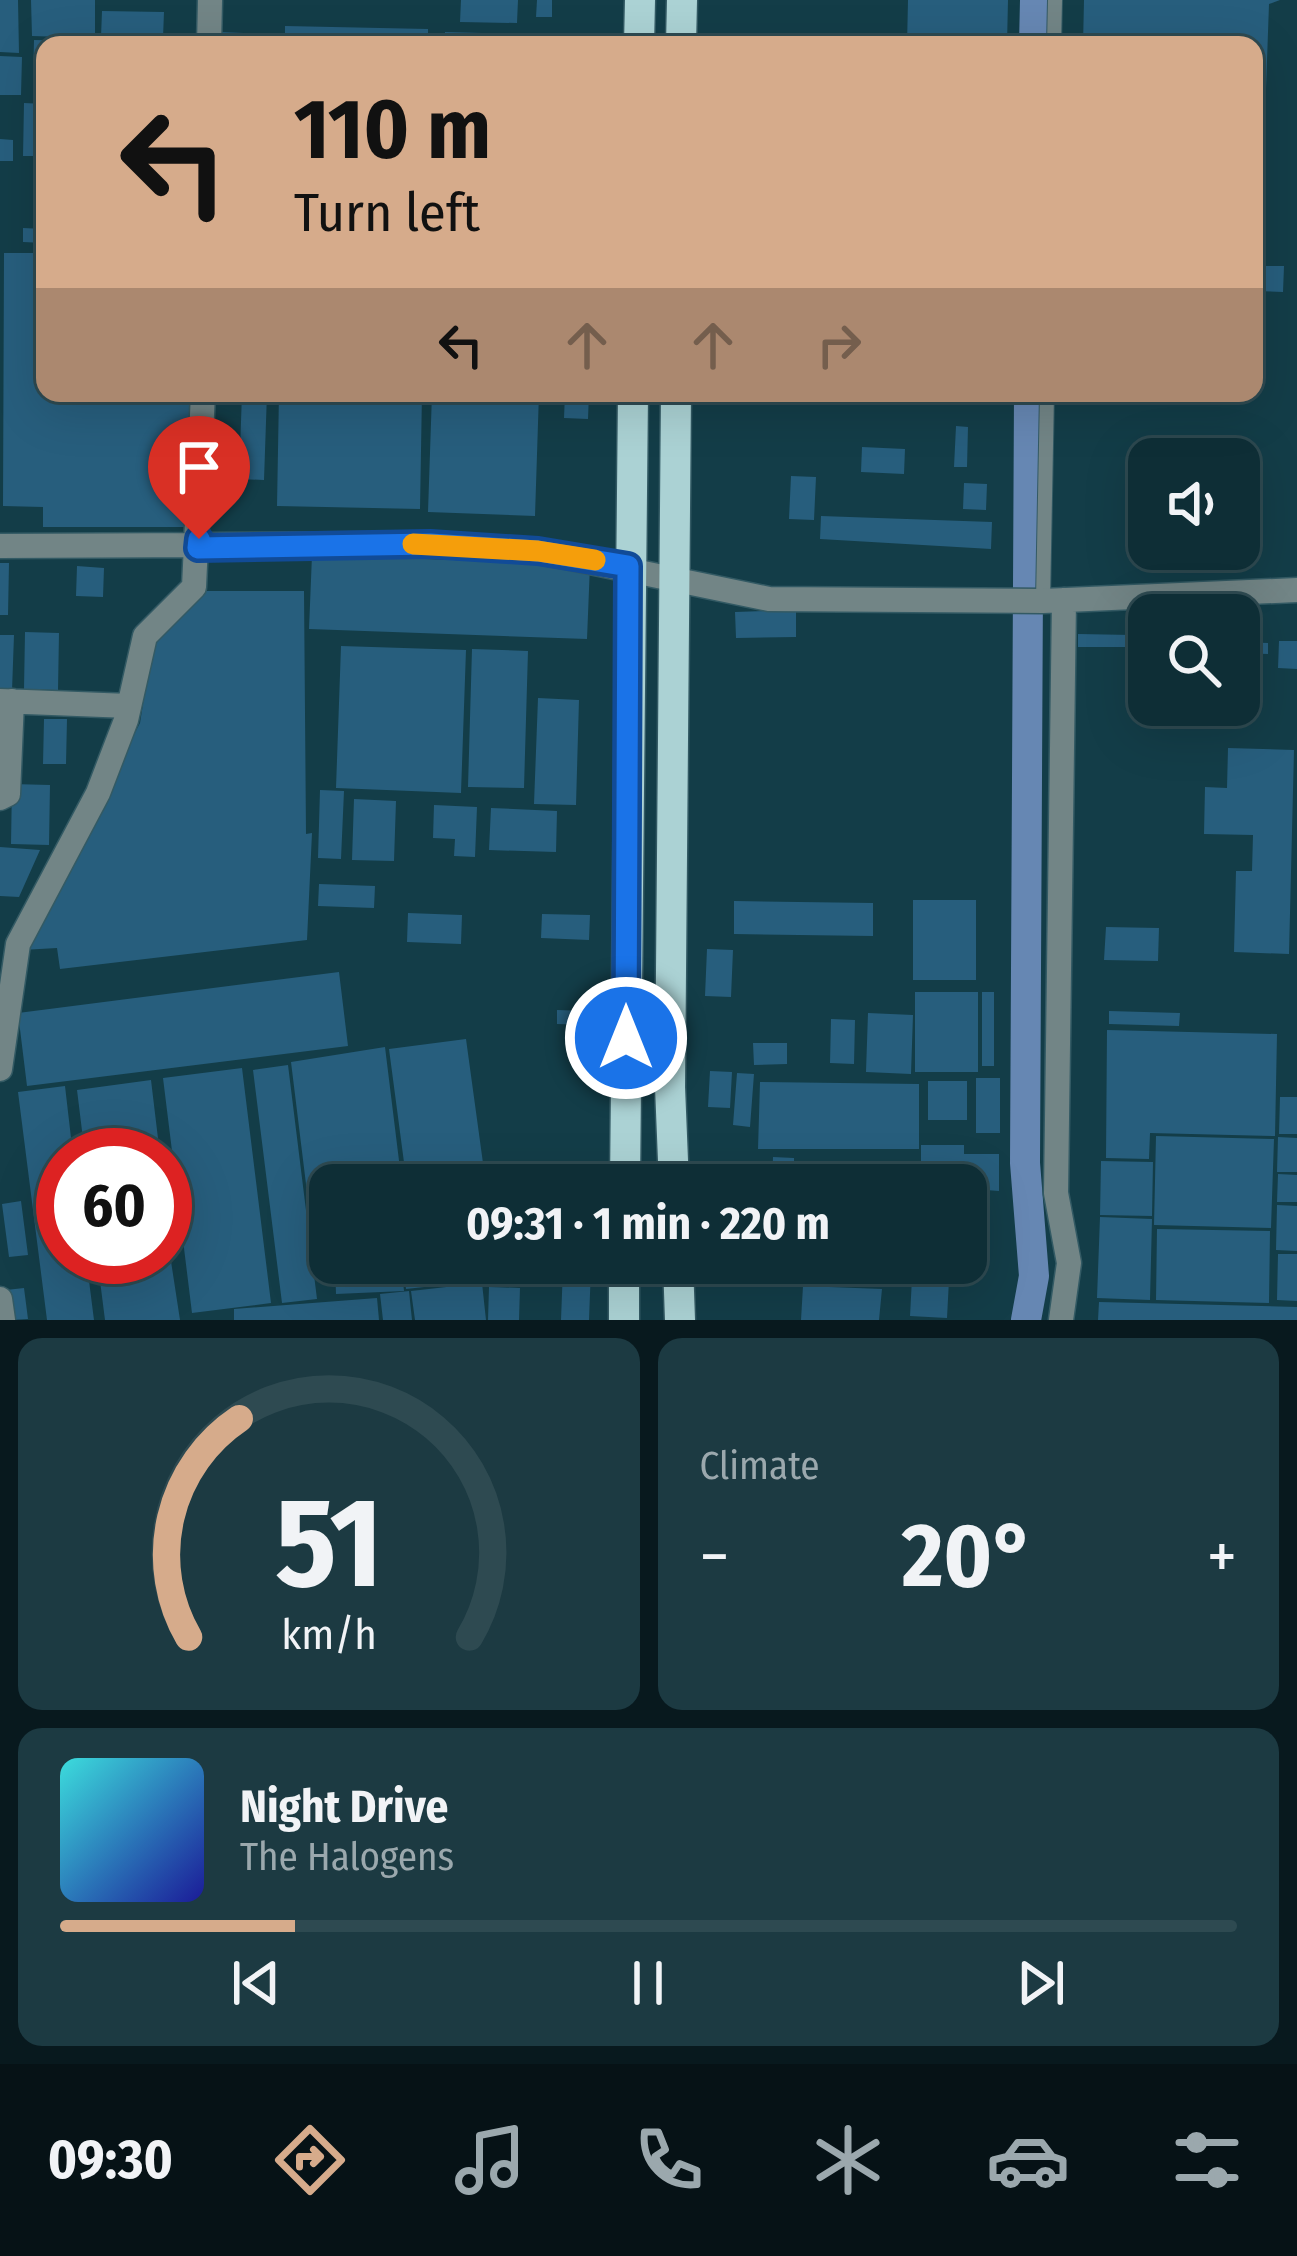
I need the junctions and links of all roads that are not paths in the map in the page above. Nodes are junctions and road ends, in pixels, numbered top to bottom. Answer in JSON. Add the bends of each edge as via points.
{"nodes":[{"id":1,"x":640,"y":0,"type":"edge"},
{"id":2,"x":682,"y":0,"type":"edge"},
{"id":3,"x":1055,"y":0,"type":"edge"},
{"id":4,"x":210,"y":1,"type":"edge"},
{"id":5,"x":208,"y":36,"type":"edge"},
{"id":6,"x":639,"y":36,"type":"edge"},
{"id":7,"x":681,"y":36,"type":"edge"},
{"id":8,"x":1054,"y":36,"type":"edge"},
{"id":9,"x":203,"y":402,"type":"edge"},
{"id":10,"x":633,"y":402,"type":"edge"},
{"id":11,"x":676,"y":402,"type":"edge"},
{"id":12,"x":1047,"y":402,"type":"edge"},
{"id":13,"x":0,"y":547,"type":"edge"},
{"id":14,"x":198,"y":548,"type":"junction"},
{"id":15,"x":628,"y":566,"type":"junction"},
{"id":16,"x":675,"y":576,"type":"junction"},
{"id":17,"x":1297,"y":590,"type":"edge"},
{"id":18,"x":1054,"y":601,"type":"junction"},
{"id":19,"x":6,"y":701,"type":"edge"},
{"id":20,"x":129,"y":706,"type":"junction"},
{"id":21,"x":0,"y":799,"type":"edge"},
{"id":22,"x":6,"y":985,"type":"edge"},
{"id":23,"x":0,"y":1069,"type":"edge"},
{"id":24,"x":625,"y":1164,"type":"edge"},
{"id":25,"x":673,"y":1164,"type":"edge"},
{"id":26,"x":624,"y":1284,"type":"edge"},
{"id":27,"x":679,"y":1284,"type":"edge"},
{"id":28,"x":0,"y":1299,"type":"edge"},
{"id":29,"x":3,"y":1320,"type":"edge"},
{"id":30,"x":624,"y":1320,"type":"edge"},
{"id":31,"x":680,"y":1320,"type":"edge"},
{"id":32,"x":1061,"y":1320,"type":"edge"}],
"edges":[{"from":1,"to":6,"type":"main road"},
{"from":2,"to":7,"type":"main road"},
{"from":3,"to":8,"type":"lane"},
{"from":4,"to":5,"type":"street"},
{"from":9,"to":14,"type":"street"},
{"from":10,"to":15,"type":"main road"},
{"from":11,"to":16,"type":"main road"},
{"from":12,"to":18,"type":"lane"},
{"from":13,"to":14,"type":"street"},
{"from":14,"to":15,"type":"street","via":[[430,544]]},
{"from":14,"to":20,"type":"street","via":[[194,587],[145,636]]},
{"from":15,"to":16,"type":"street"},
{"from":15,"to":24,"type":"main road"},
{"from":16,"to":18,"type":"street","via":[[769,599]]},
{"from":16,"to":25,"type":"main road"},
{"from":17,"to":18,"type":"street"},
{"from":18,"to":32,"type":"street","via":[[1056,1193],[1069,1263]]},
{"from":19,"to":20,"type":"street"},
{"from":19,"to":21,"type":"street","via":[[8,794]]},
{"from":20,"to":22,"type":"street","via":[[98,793],[18,944]]},
{"from":22,"to":23,"type":"street"},
{"from":26,"to":30,"type":"main road"},
{"from":27,"to":31,"type":"main road"},
{"from":28,"to":29,"type":"street"}]}
